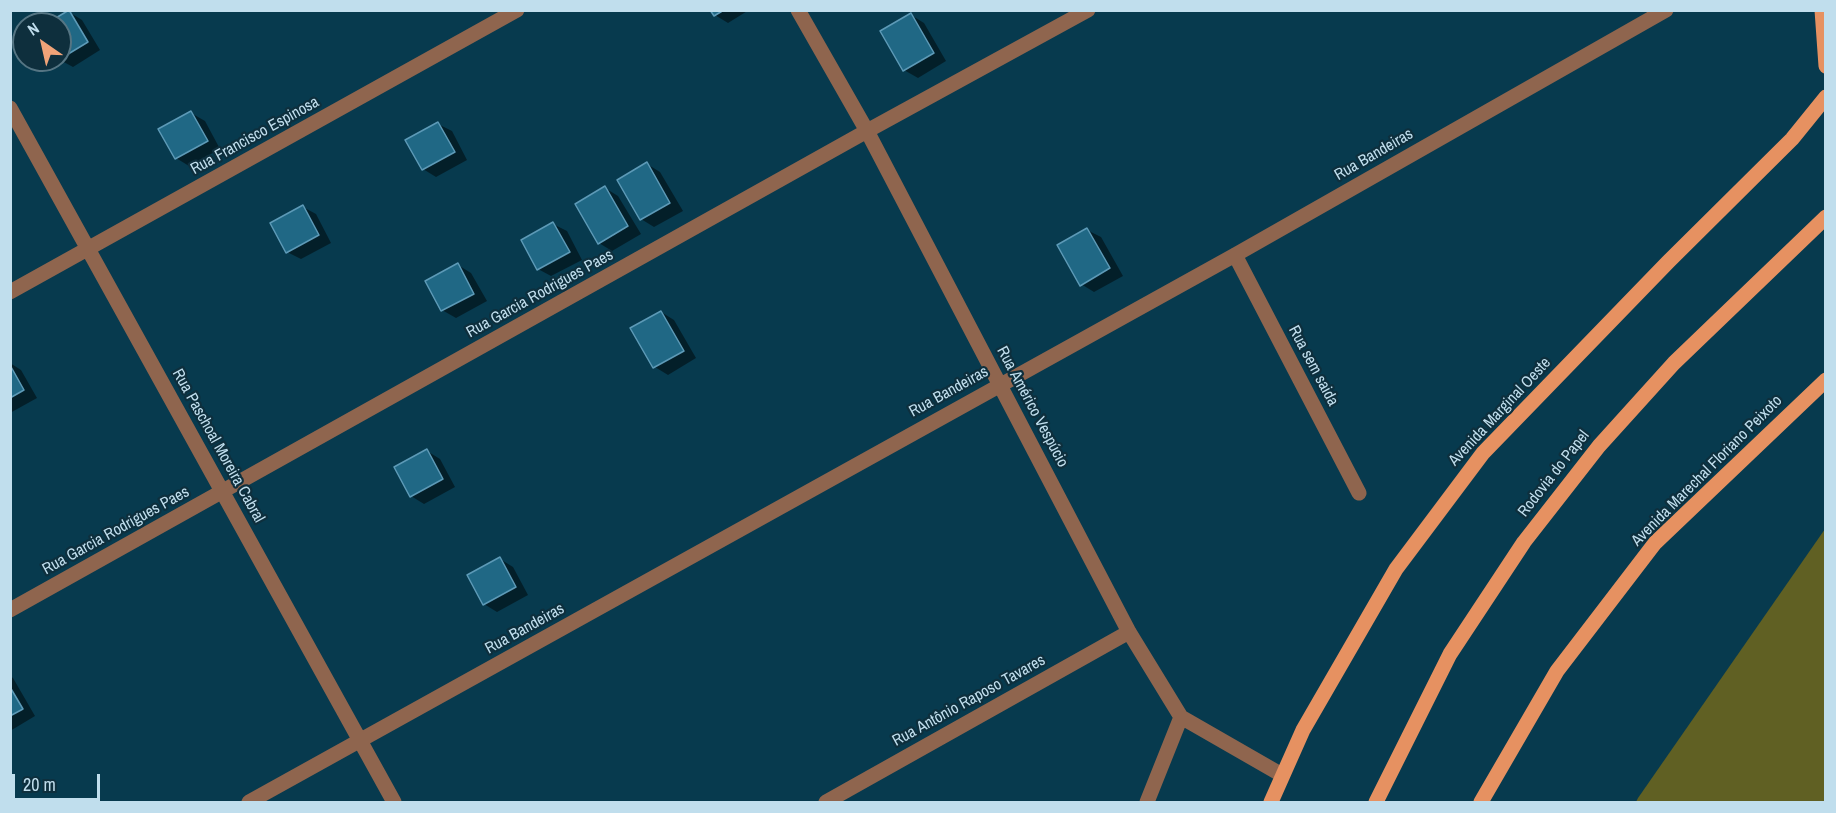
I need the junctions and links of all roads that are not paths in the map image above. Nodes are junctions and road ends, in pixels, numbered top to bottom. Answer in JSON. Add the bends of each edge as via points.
{"nodes":[{"id":1,"x":517,"y":10,"type":"edge"},
{"id":2,"x":798,"y":10,"type":"edge"},
{"id":3,"x":1088,"y":10,"type":"edge"},
{"id":4,"x":1666,"y":10,"type":"edge"},
{"id":5,"x":1821,"y":10,"type":"edge"},
{"id":6,"x":1826,"y":66,"type":"edge"},
{"id":7,"x":1826,"y":97,"type":"edge"},
{"id":8,"x":10,"y":108,"type":"edge"},
{"id":9,"x":867,"y":131,"type":"junction"},
{"id":10,"x":1826,"y":217,"type":"edge"},
{"id":11,"x":89,"y":249,"type":"junction"},
{"id":12,"x":1234,"y":255,"type":"junction"},
{"id":13,"x":10,"y":292,"type":"edge"},
{"id":14,"x":1826,"y":380,"type":"edge"},
{"id":15,"x":999,"y":384,"type":"junction"},
{"id":16,"x":223,"y":492,"type":"junction"},
{"id":17,"x":1359,"y":493,"type":"dead end"},
{"id":18,"x":10,"y":610,"type":"edge"},
{"id":19,"x":1129,"y":632,"type":"junction"},
{"id":20,"x":1181,"y":717,"type":"junction"},
{"id":21,"x":360,"y":741,"type":"junction"},
{"id":22,"x":1281,"y":776,"type":"junction"},
{"id":23,"x":249,"y":802,"type":"edge"},
{"id":24,"x":394,"y":802,"type":"edge"},
{"id":25,"x":826,"y":802,"type":"edge"},
{"id":26,"x":1147,"y":802,"type":"edge"},
{"id":27,"x":1271,"y":802,"type":"edge"},
{"id":28,"x":1376,"y":802,"type":"edge"},
{"id":29,"x":1481,"y":802,"type":"edge"}],
"edges":[{"from":1,"to":11,"type":"street","name":"Rua Francisco Espinosa"},
{"from":2,"to":9,"type":"street","name":"Rua Américo Vespúcio"},
{"from":3,"to":9,"type":"street","name":"Rua Garcia Rodrigues Paes"},
{"from":4,"to":12,"type":"street","name":"Rua Bandeiras"},
{"from":5,"to":6,"type":"main road"},
{"from":7,"to":22,"type":"main road","name":"Avenida Marginal Oeste","via":[[1792,139],[1483,453],[1396,569],[1303,730]]},
{"from":8,"to":11,"type":"street","name":"Rua Paschoal Moreira Cabral"},
{"from":9,"to":15,"type":"street","name":"Rua Américo Vespúcio"},
{"from":9,"to":16,"type":"street","name":"Rua Garcia Rodrigues Paes"},
{"from":10,"to":28,"type":"main road","name":"Rodovia do Papel","via":[[1674,363],[1599,446],[1524,542],[1450,654]]},
{"from":11,"to":13,"type":"street","name":"Rua Francisco Espinosa"},
{"from":11,"to":16,"type":"street","name":"Rua Paschoal Moreira Cabral"},
{"from":12,"to":15,"type":"street","name":"Rua Bandeiras"},
{"from":12,"to":17,"type":"street","name":"Rua sem saida"},
{"from":14,"to":29,"type":"main road","name":"Avenida Marechal Floriano Peixoto","via":[[1655,543],[1557,670]]},
{"from":15,"to":19,"type":"street","name":"Rua Américo Vespúcio"},
{"from":15,"to":21,"type":"street","name":"Rua Bandeiras"},
{"from":16,"to":18,"type":"street","name":"Rua Garcia Rodrigues Paes"},
{"from":16,"to":21,"type":"street","name":"Rua Paschoal Moreira Cabral"},
{"from":19,"to":20,"type":"street","name":"Rua Américo Vespúcio"},
{"from":19,"to":25,"type":"street","name":"Rua Antônio Raposo Tavares"},
{"from":20,"to":22,"type":"street","name":"Rua Américo Vespúcio"},
{"from":20,"to":26,"type":"street"},
{"from":21,"to":23,"type":"street","name":"Rua Bandeiras"},
{"from":21,"to":24,"type":"street","name":"Rua Paschoal Moreira Cabral"},
{"from":22,"to":27,"type":"main road","name":"Avenida Marginal Oeste"}]}
